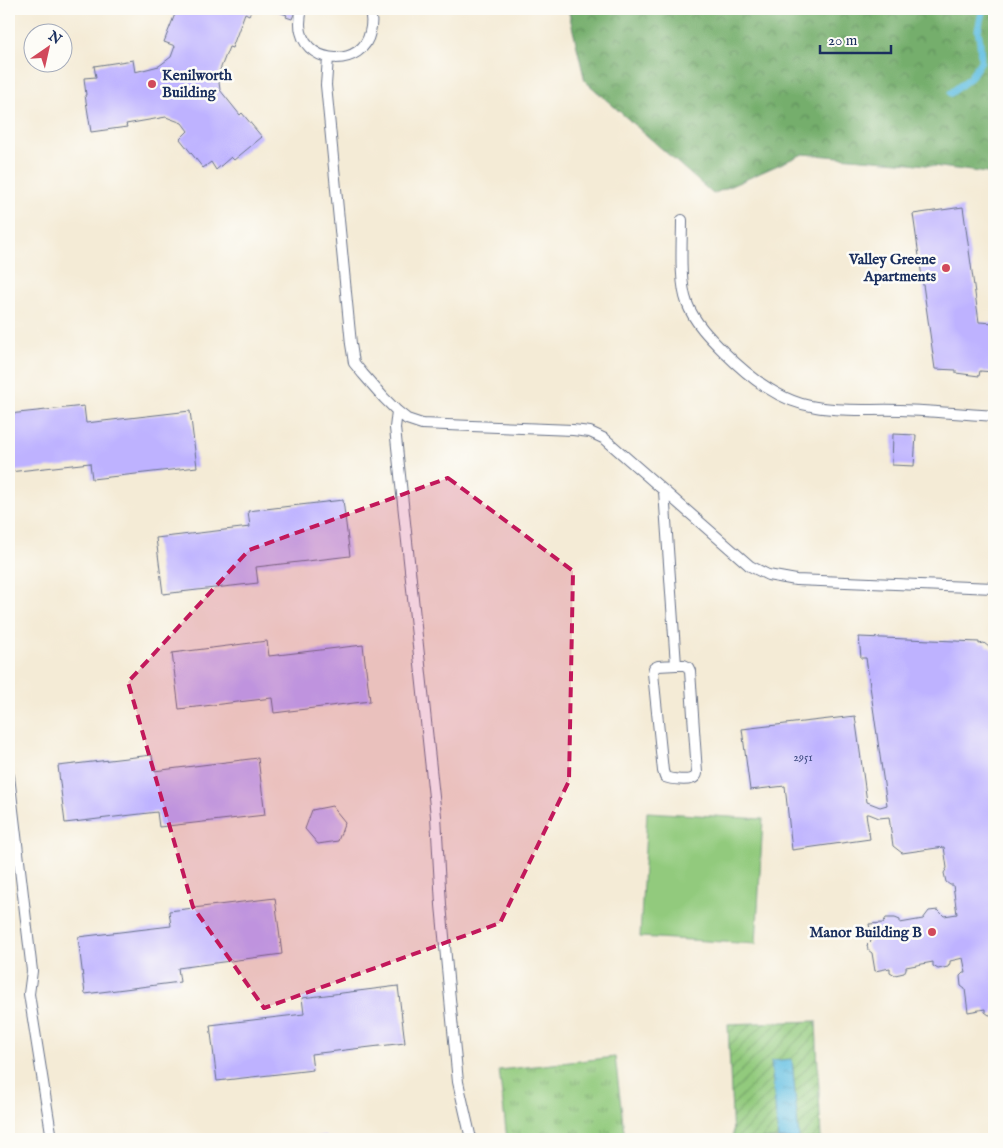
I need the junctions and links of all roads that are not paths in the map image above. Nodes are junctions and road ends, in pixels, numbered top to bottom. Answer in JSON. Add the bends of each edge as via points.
{"nodes":[{"id":1,"x":302,"y":9,"type":"edge"},
{"id":2,"x":369,"y":9,"type":"edge"},
{"id":3,"x":328,"y":58,"type":"junction"},
{"id":4,"x":682,"y":220,"type":"dead end"},
{"id":5,"x":397,"y":410,"type":"junction"},
{"id":6,"x":994,"y":416,"type":"edge"},
{"id":7,"x":664,"y":490,"type":"junction"},
{"id":8,"x":994,"y":588,"type":"edge"},
{"id":9,"x":676,"y":665,"type":"junction"},
{"id":10,"x":9,"y":776,"type":"edge"},
{"id":11,"x":52,"y":1139,"type":"edge"},
{"id":12,"x":471,"y":1139,"type":"edge"}],
"edges":[{"from":1,"to":3,"type":"lane","via":[[301,34],[307,45]]},
{"from":2,"to":3,"type":"lane","via":[[372,24],[362,47],[353,55]]},
{"from":3,"to":5,"type":"lane","via":[[326,85],[354,363]]},
{"from":4,"to":6,"type":"lane","via":[[683,281],[687,303],[714,342],[756,382],[795,402],[815,407]]},
{"from":5,"to":7,"type":"lane","via":[[407,419],[422,424],[590,432],[605,439]]},
{"from":5,"to":12,"type":"lane","via":[[395,428],[436,816],[458,1082]]},
{"from":7,"to":8,"type":"lane","via":[[750,566],[768,575],[796,580]]},
{"from":7,"to":9,"type":"lane"},
{"from":9,"to":9,"type":"lane","via":[[684,665],[690,671],[697,773],[692,779],[670,779],[663,771],[653,673],[658,666]]},
{"from":10,"to":11,"type":"lane","via":[[32,971],[29,994]]}]}
